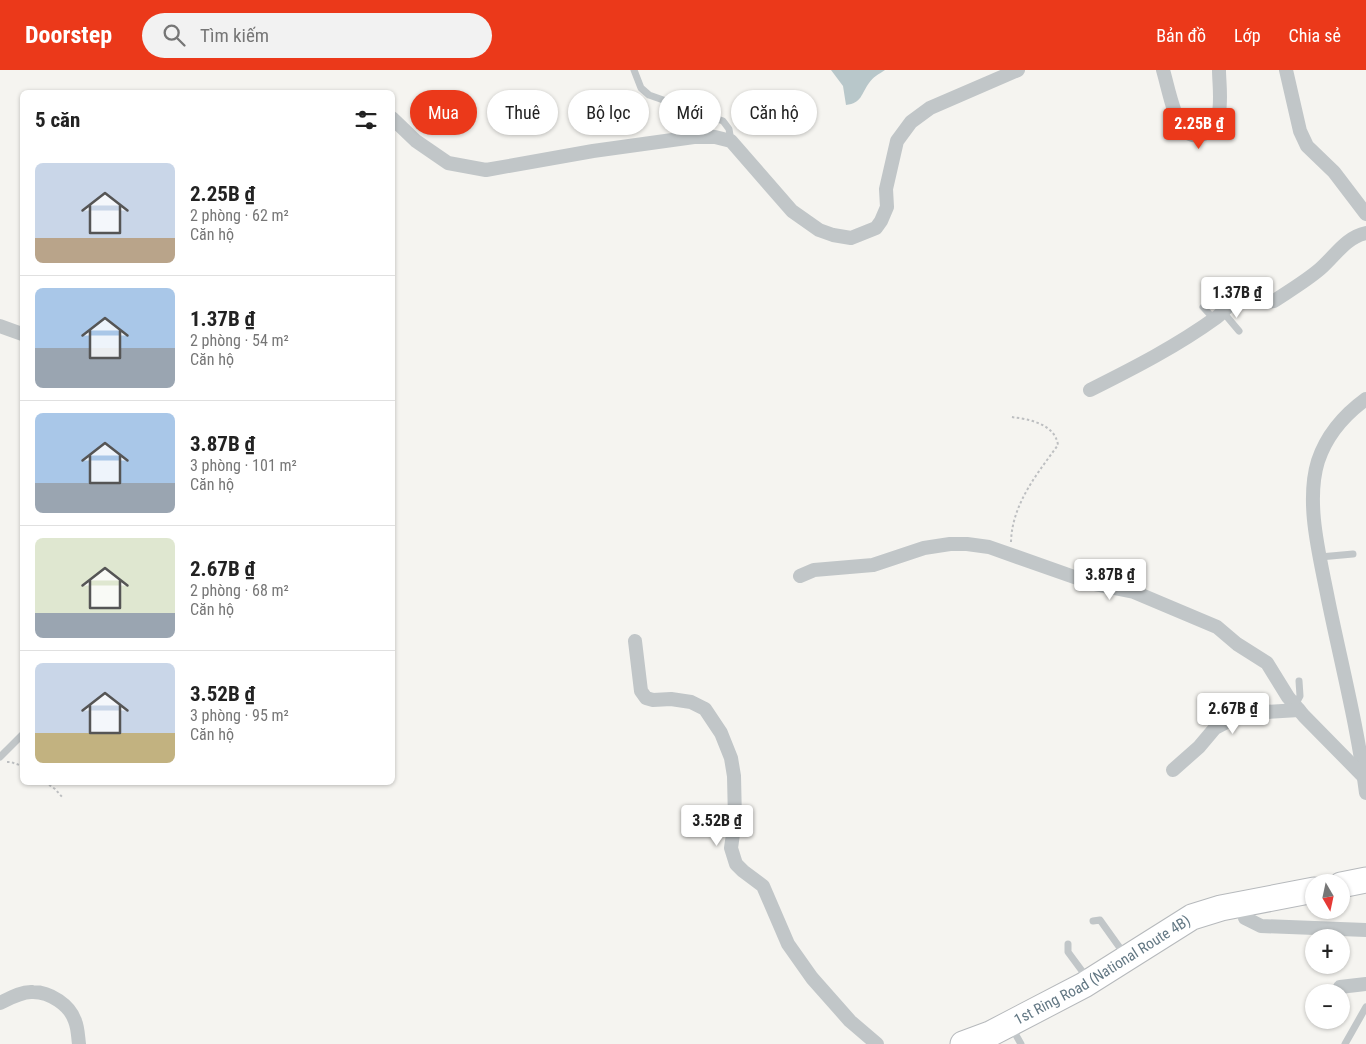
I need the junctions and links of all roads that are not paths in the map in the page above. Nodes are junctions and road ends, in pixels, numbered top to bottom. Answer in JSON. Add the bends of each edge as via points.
{"nodes":[{"id":1,"x":634,"y":70,"type":"edge"},
{"id":2,"x":1018,"y":70,"type":"edge"},
{"id":3,"x":1163,"y":70,"type":"edge"},
{"id":4,"x":1218,"y":70,"type":"edge"},
{"id":5,"x":1286,"y":70,"type":"edge"},
{"id":6,"x":395,"y":121,"type":"edge"},
{"id":7,"x":731,"y":140,"type":"junction"},
{"id":8,"x":1366,"y":214,"type":"edge"},
{"id":9,"x":1366,"y":233,"type":"edge"},
{"id":10,"x":1204,"y":307,"type":"dead end"},
{"id":11,"x":1218,"y":316,"type":"junction"},
{"id":12,"x":0,"y":326,"type":"edge"},
{"id":13,"x":1239,"y":330,"type":"dead end"},
{"id":14,"x":20,"y":333,"type":"edge"},
{"id":15,"x":1090,"y":390,"type":"dead end"},
{"id":16,"x":1366,"y":399,"type":"edge"},
{"id":17,"x":1353,"y":554,"type":"dead end"},
{"id":18,"x":1320,"y":557,"type":"junction"},
{"id":19,"x":800,"y":576,"type":"dead end"},
{"id":20,"x":635,"y":641,"type":"dead end"},
{"id":21,"x":1299,"y":681,"type":"dead end"},
{"id":22,"x":1297,"y":708,"type":"junction"},
{"id":23,"x":20,"y":737,"type":"edge"},
{"id":24,"x":3,"y":760,"type":"edge"},
{"id":25,"x":1173,"y":770,"type":"dead end"},
{"id":26,"x":1364,"y":777,"type":"junction"},
{"id":27,"x":1366,"y":793,"type":"edge"},
{"id":28,"x":1366,"y":880,"type":"edge"},
{"id":29,"x":1350,"y":883,"type":"edge"},
{"id":30,"x":1305,"y":893,"type":"edge"},
{"id":31,"x":1366,"y":896,"type":"edge"},
{"id":32,"x":1350,"y":899,"type":"edge"},
{"id":33,"x":1305,"y":907,"type":"edge"},
{"id":34,"x":1244,"y":911,"type":"junction"},
{"id":35,"x":1093,"y":921,"type":"dead end"},
{"id":36,"x":1366,"y":930,"type":"edge"},
{"id":37,"x":1068,"y":944,"type":"dead end"},
{"id":38,"x":1127,"y":957,"type":"junction"},
{"id":39,"x":1090,"y":981,"type":"junction"},
{"id":40,"x":1366,"y":984,"type":"edge"},
{"id":41,"x":1350,"y":986,"type":"edge"},
{"id":42,"x":0,"y":1003,"type":"edge"},
{"id":43,"x":1366,"y":1008,"type":"edge"},
{"id":44,"x":1014,"y":1037,"type":"edge"},
{"id":45,"x":79,"y":1044,"type":"edge"},
{"id":46,"x":877,"y":1044,"type":"edge"},
{"id":47,"x":963,"y":1044,"type":"edge"},
{"id":48,"x":1345,"y":1044,"type":"edge"}],
"edges":[{"from":1,"to":7,"type":"lane","via":[[641,88],[649,95],[723,121],[730,130]]},
{"from":2,"to":7,"type":"street","via":[[930,108],[911,122],[897,141],[886,189],[887,207],[881,221],[876,228],[851,238],[819,230],[792,211]]},
{"from":3,"to":4,"type":"street","via":[[1177,118],[1190,135],[1199,136],[1216,123],[1220,107]]},
{"from":5,"to":8,"type":"street","via":[[1307,146],[1334,172]]},
{"from":6,"to":7,"type":"street","via":[[416,141],[448,163],[486,170],[694,137]]},
{"from":9,"to":11,"type":"street","via":[[1358,234],[1321,268],[1274,301],[1266,302],[1249,289]]},
{"from":10,"to":11,"type":"lane"},
{"from":11,"to":13,"type":"lane"},
{"from":11,"to":15,"type":"street","via":[[1186,338]]},
{"from":12,"to":14,"type":"street"},
{"from":16,"to":18,"type":"street","via":[[1350,410],[1334,428],[1318,463],[1313,499]]},
{"from":17,"to":18,"type":"lane"},
{"from":18,"to":26,"type":"street"},
{"from":19,"to":22,"type":"street","via":[[814,570],[873,565],[924,548],[950,544],[989,547],[1094,584],[1134,592],[1217,627],[1267,662]]},
{"from":20,"to":46,"type":"street","via":[[641,691],[646,698],[691,702],[705,709],[721,733],[734,776],[736,820],[731,848],[736,864],[763,886],[788,944],[812,978],[850,1021]]},
{"from":21,"to":22,"type":"lane"},
{"from":22,"to":25,"type":"street","via":[[1236,717],[1215,728]]},
{"from":22,"to":26,"type":"street"},
{"from":23,"to":24,"type":"lane"},
{"from":26,"to":27,"type":"street"},
{"from":28,"to":29,"type":"highway"},
{"from":30,"to":34,"type":"highway"},
{"from":31,"to":32,"type":"highway"},
{"from":33,"to":34,"type":"highway"},
{"from":34,"to":36,"type":"street","via":[[1262,926]]},
{"from":34,"to":38,"type":"highway","name":"1st Ring Road (National Route 4B)","via":[[1221,908],[1192,917]]},
{"from":34,"to":44,"type":"highway","name":"1st Ring Road (National Route 4B)","via":[[1229,921],[1200,932],[1095,996]]},
{"from":35,"to":38,"type":"lane","via":[[1100,920]]},
{"from":37,"to":39,"type":"lane","via":[[1068,952]]},
{"from":38,"to":39,"type":"highway","name":"1st Ring Road (National Route 4B)"},
{"from":39,"to":44,"type":"highway","name":"1st Ring Road (National Route 4B)"},
{"from":40,"to":41,"type":"street"},
{"from":42,"to":45,"type":"street","via":[[21,993],[48,995],[64,1005],[75,1020]]},
{"from":43,"to":48,"type":"lane"},
{"from":44,"to":47,"type":"highway","name":"1st Ring Road (National Route 4B)","via":[[990,1034]]}]}
